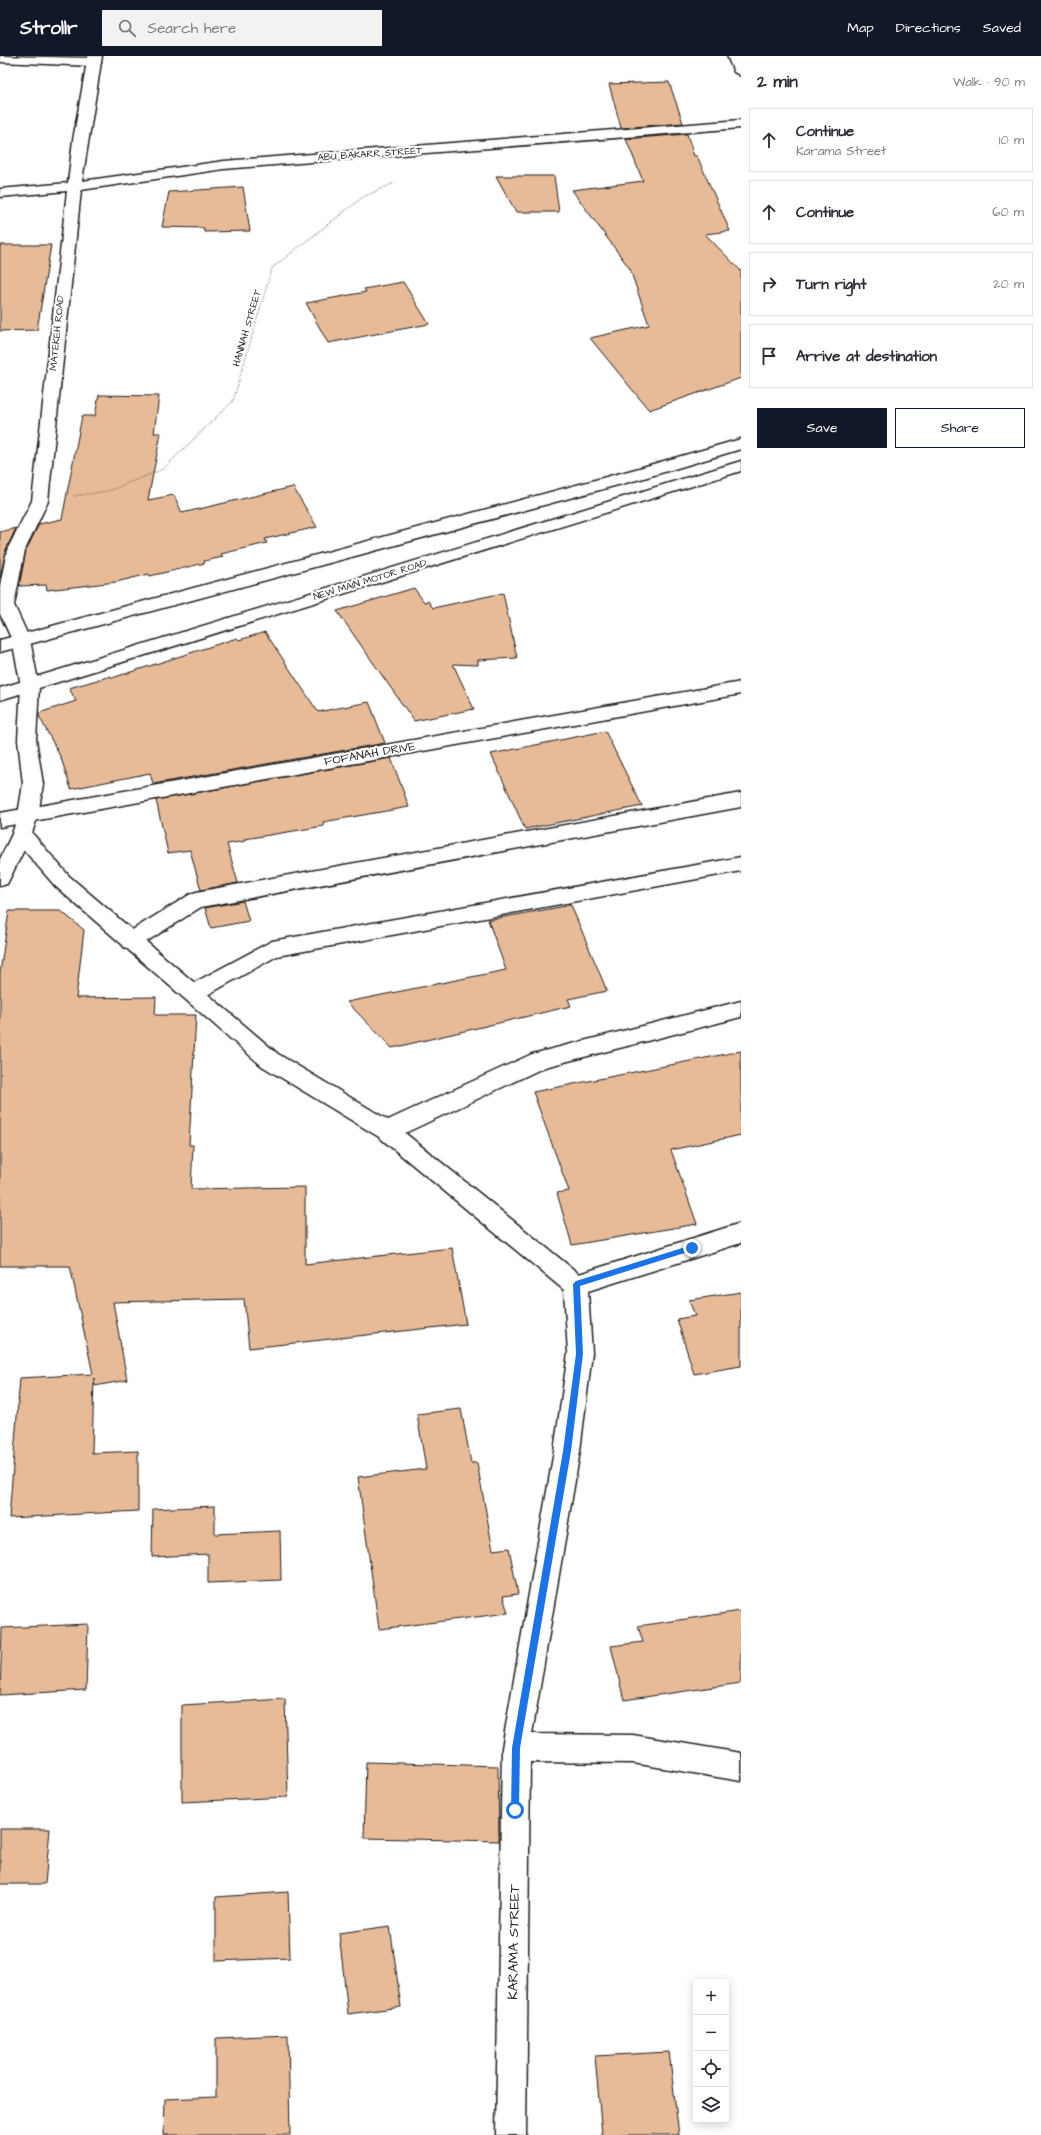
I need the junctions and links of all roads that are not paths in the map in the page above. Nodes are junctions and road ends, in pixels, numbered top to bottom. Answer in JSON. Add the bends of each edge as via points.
{"nodes":[{"id":1,"x":734,"y":56,"type":"edge"},
{"id":2,"x":0,"y":58,"type":"edge"},
{"id":3,"x":94,"y":59,"type":"edge"},
{"id":4,"x":741,"y":72,"type":"edge"},
{"id":5,"x":741,"y":124,"type":"edge"},
{"id":6,"x":76,"y":186,"type":"junction"},
{"id":7,"x":0,"y":193,"type":"edge"},
{"id":8,"x":741,"y":444,"type":"edge"},
{"id":9,"x":741,"y":466,"type":"edge"},
{"id":10,"x":2,"y":604,"type":"edge"},
{"id":11,"x":21,"y":640,"type":"junction"},
{"id":12,"x":0,"y":646,"type":"edge"},
{"id":13,"x":30,"y":686,"type":"junction"},
{"id":14,"x":741,"y":688,"type":"edge"},
{"id":15,"x":0,"y":694,"type":"edge"},
{"id":16,"x":741,"y":800,"type":"edge"},
{"id":17,"x":0,"y":820,"type":"edge"},
{"id":18,"x":25,"y":824,"type":"junction"},
{"id":19,"x":741,"y":864,"type":"edge"},
{"id":20,"x":0,"y":879,"type":"edge"},
{"id":21,"x":131,"y":942,"type":"junction"},
{"id":22,"x":193,"y":993,"type":"junction"},
{"id":23,"x":741,"y":1009,"type":"edge"},
{"id":24,"x":387,"y":1131,"type":"junction"},
{"id":25,"x":741,"y":1233,"type":"edge"},
{"id":26,"x":576,"y":1284,"type":"junction"},
{"id":27,"x":516,"y":1748,"type":"junction"},
{"id":28,"x":741,"y":1767,"type":"edge"},
{"id":29,"x":512,"y":2135,"type":"edge"}],
"edges":[{"from":1,"to":4,"type":"main road"},
{"from":2,"to":3,"type":"main road"},
{"from":3,"to":6,"type":"main road","name":"MATEKEH ROAD","via":[[80,140]]},
{"from":5,"to":6,"type":"main road","name":"ABU BAKARR STREET","via":[[224,166]]},
{"from":6,"to":7,"type":"main road","name":"ABU BAKARR STREET"},
{"from":6,"to":10,"type":"main road","name":"MATEKEH ROAD","via":[[40,501],[16,550]]},
{"from":8,"to":11,"type":"main road"},
{"from":9,"to":13,"type":"main road","name":"NEW MAIN MOTOR ROAD"},
{"from":10,"to":11,"type":"main road"},
{"from":11,"to":12,"type":"main road"},
{"from":11,"to":13,"type":"main road"},
{"from":13,"to":15,"type":"main road","name":"NEW MAIN MOTOR ROAD"},
{"from":13,"to":18,"type":"main road","via":[[27,740],[33,784]]},
{"from":14,"to":18,"type":"main road","name":"FOFANAH DRIVE"},
{"from":16,"to":21,"type":"main road","via":[[196,900]]},
{"from":17,"to":18,"type":"main road","name":"FOFANAH DRIVE"},
{"from":18,"to":20,"type":"main road"},
{"from":18,"to":21,"type":"main road","via":[[62,881]]},
{"from":19,"to":22,"type":"main road","via":[[272,949]]},
{"from":21,"to":22,"type":"main road"},
{"from":22,"to":24,"type":"main road","via":[[270,1060]]},
{"from":23,"to":24,"type":"main road","via":[[540,1060]]},
{"from":24,"to":26,"type":"main road"},
{"from":25,"to":26,"type":"main road"},
{"from":26,"to":27,"type":"main road","name":"KARAMA STREET","via":[[579,1361],[567,1451]]},
{"from":27,"to":28,"type":"main road","via":[[633,1749]]},
{"from":27,"to":29,"type":"main road","name":"KARAMA STREET"}]}
